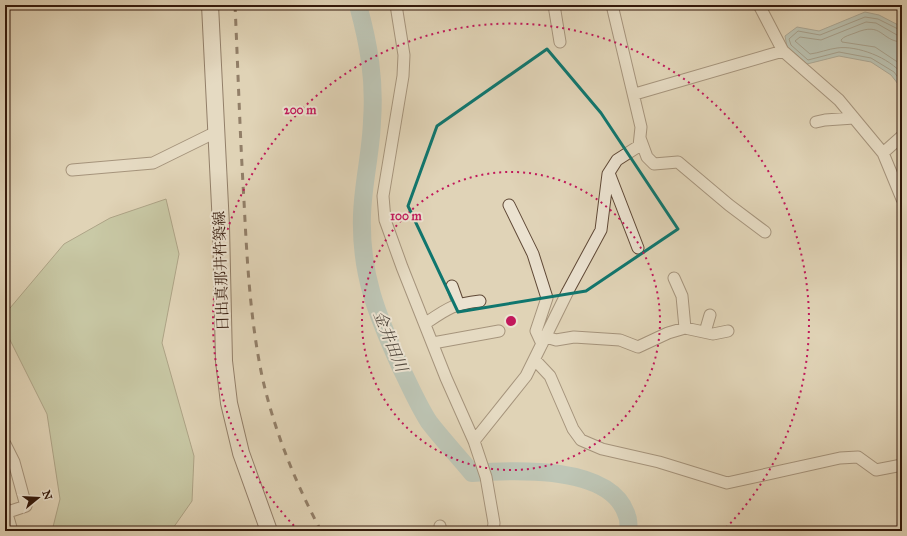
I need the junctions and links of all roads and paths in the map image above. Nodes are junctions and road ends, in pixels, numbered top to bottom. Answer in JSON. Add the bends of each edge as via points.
{"nodes":[{"id":1,"x":210,"y":5,"type":"edge"},
{"id":2,"x":396,"y":5,"type":"edge"},
{"id":3,"x":554,"y":5,"type":"edge"},
{"id":4,"x":612,"y":5,"type":"edge"},
{"id":5,"x":759,"y":5,"type":"edge"},
{"id":6,"x":560,"y":42,"type":"dead end"},
{"id":7,"x":782,"y":51,"type":"junction"},
{"id":8,"x":635,"y":94,"type":"junction"},
{"id":9,"x":854,"y":118,"type":"junction"},
{"id":10,"x":816,"y":122,"type":"dead end"},
{"id":11,"x":216,"y":132,"type":"junction"},
{"id":12,"x":902,"y":136,"type":"edge"},
{"id":13,"x":640,"y":138,"type":"junction"},
{"id":14,"x":883,"y":153,"type":"junction"},
{"id":15,"x":72,"y":170,"type":"dead end"},
{"id":16,"x":609,"y":172,"type":"junction"},
{"id":17,"x":902,"y":198,"type":"edge"},
{"id":18,"x":509,"y":205,"type":"dead end"},
{"id":19,"x":765,"y":232,"type":"dead end"},
{"id":20,"x":638,"y":248,"type":"dead end"},
{"id":21,"x":674,"y":278,"type":"dead end"},
{"id":22,"x":452,"y":286,"type":"dead end"},
{"id":23,"x":480,"y":301,"type":"dead end"},
{"id":24,"x":458,"y":303,"type":"junction"},
{"id":25,"x":710,"y":316,"type":"dead end"},
{"id":26,"x":426,"y":323,"type":"junction"},
{"id":27,"x":685,"y":328,"type":"junction"},
{"id":28,"x":499,"y":331,"type":"dead end"},
{"id":29,"x":728,"y":331,"type":"dead end"},
{"id":30,"x":705,"y":332,"type":"junction"},
{"id":31,"x":544,"y":341,"type":"junction"},
{"id":32,"x":433,"y":343,"type":"junction"},
{"id":33,"x":535,"y":360,"type":"junction"},
{"id":34,"x":5,"y":444,"type":"edge"},
{"id":35,"x":475,"y":446,"type":"junction"},
{"id":36,"x":9,"y":464,"type":"edge"},
{"id":37,"x":902,"y":465,"type":"edge"},
{"id":38,"x":6,"y":510,"type":"edge"},
{"id":39,"x":12,"y":531,"type":"edge"},
{"id":40,"x":269,"y":531,"type":"edge"},
{"id":41,"x":493,"y":531,"type":"edge"}],
"edges":[{"from":1,"to":11,"type":"main road","name":"日出真那井杵築線"},
{"from":2,"to":26,"type":"street","via":[[404,55],[403,76],[383,196],[385,220]]},
{"from":3,"to":6,"type":"street"},
{"from":4,"to":8,"type":"street"},
{"from":5,"to":7,"type":"street"},
{"from":7,"to":8,"type":"street"},
{"from":7,"to":9,"type":"street","via":[[839,100]]},
{"from":8,"to":13,"type":"street","via":[[641,127]]},
{"from":9,"to":10,"type":"street"},
{"from":9,"to":14,"type":"street"},
{"from":11,"to":15,"type":"street","via":[[153,163]]},
{"from":11,"to":40,"type":"main road","name":"日出真那井杵築線","via":[[224,361],[229,403],[241,453]]},
{"from":12,"to":14,"type":"street"},
{"from":13,"to":16,"type":"street","via":[[639,146],[617,160]]},
{"from":13,"to":19,"type":"street","via":[[647,157],[654,164],[678,162]]},
{"from":14,"to":17,"type":"street"},
{"from":16,"to":20,"type":"street"},
{"from":16,"to":31,"type":"street","via":[[601,230]]},
{"from":18,"to":31,"type":"street","via":[[533,254],[547,298],[536,331]]},
{"from":21,"to":27,"type":"street","via":[[682,296]]},
{"from":22,"to":24,"type":"street"},
{"from":23,"to":24,"type":"street"},
{"from":24,"to":26,"type":"street"},
{"from":25,"to":30,"type":"street"},
{"from":26,"to":32,"type":"street"},
{"from":27,"to":30,"type":"street"},
{"from":27,"to":31,"type":"street","via":[[638,347],[620,340],[574,337]]},
{"from":28,"to":32,"type":"street"},
{"from":29,"to":30,"type":"street","via":[[713,334]]},
{"from":31,"to":33,"type":"street"},
{"from":32,"to":35,"type":"street"},
{"from":33,"to":35,"type":"street"},
{"from":33,"to":37,"type":"street","via":[[550,376],[573,429],[581,440],[602,449],[660,462],[727,483],[840,458],[858,457],[876,470]]},
{"from":34,"to":36,"type":"street"},
{"from":35,"to":41,"type":"street","via":[[486,477],[494,523]]},
{"from":36,"to":38,"type":"street","via":[[26,506]]},
{"from":38,"to":39,"type":"street"}]}
